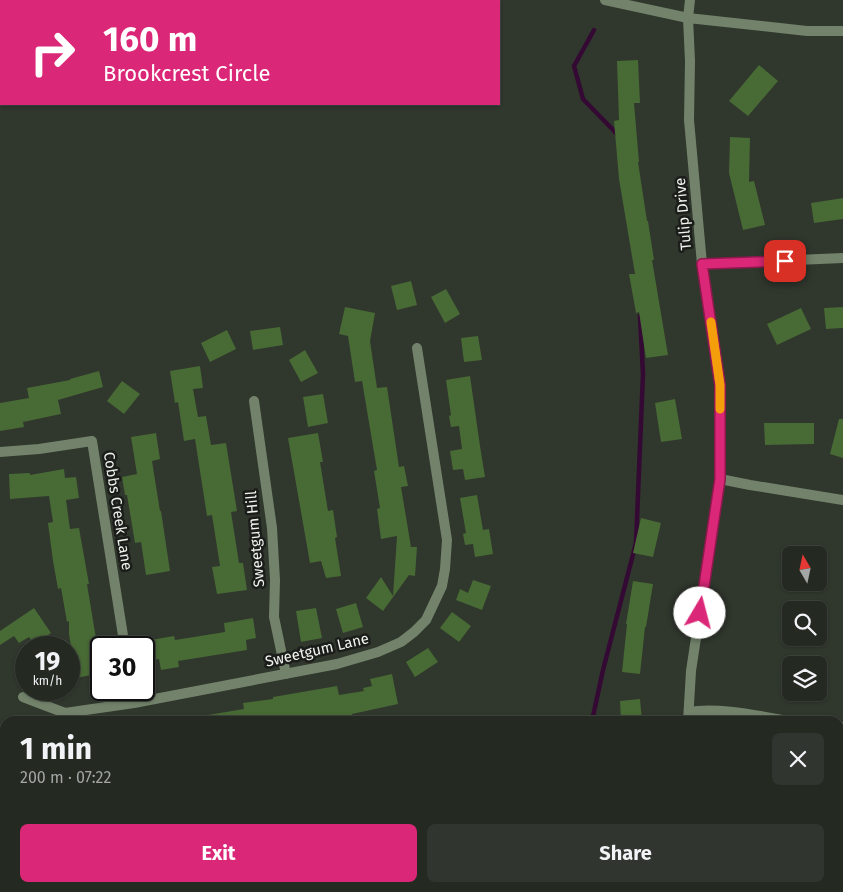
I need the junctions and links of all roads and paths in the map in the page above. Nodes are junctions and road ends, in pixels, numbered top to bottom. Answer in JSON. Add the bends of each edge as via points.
{"nodes":[{"id":1,"x":605,"y":0,"type":"edge"},
{"id":2,"x":690,"y":0,"type":"edge"},
{"id":3,"x":688,"y":18,"type":"junction"},
{"id":4,"x":843,"y":31,"type":"edge"},
{"id":5,"x":843,"y":258,"type":"edge"},
{"id":6,"x":702,"y":264,"type":"junction"},
{"id":7,"x":417,"y":348,"type":"dead end"},
{"id":8,"x":254,"y":402,"type":"dead end"},
{"id":9,"x":0,"y":452,"type":"edge"},
{"id":10,"x":720,"y":479,"type":"junction"},
{"id":11,"x":843,"y":500,"type":"edge"},
{"id":12,"x":123,"y":636,"type":"edge"},
{"id":13,"x":286,"y":674,"type":"junction"},
{"id":14,"x":32,"y":701,"type":"edge"},
{"id":15,"x":134,"y":703,"type":"joint"},
{"id":16,"x":688,"y":716,"type":"edge"},
{"id":17,"x":690,"y":716,"type":"edge"},
{"id":18,"x":757,"y":716,"type":"edge"}],
"edges":[{"from":1,"to":3,"type":"street"},
{"from":2,"to":3,"type":"street","name":"Tulip Drive"},
{"from":3,"to":4,"type":"street","via":[[808,31]]},
{"from":3,"to":6,"type":"street","name":"Tulip Drive","via":[[689,120]]},
{"from":5,"to":6,"type":"street"},
{"from":6,"to":10,"type":"street","name":"Tulip Drive","via":[[720,385]]},
{"from":7,"to":13,"type":"street","name":"Sweetgum Lane","via":[[447,540],[442,586],[426,620],[401,642],[338,664]]},
{"from":8,"to":13,"type":"street","name":"Sweetgum Hill","via":[[272,528],[274,617]]},
{"from":9,"to":12,"type":"street","name":"Cobbs Creek Lane","via":[[92,441]]},
{"from":10,"to":11,"type":"street"},
{"from":10,"to":16,"type":"street","name":"Tulip Drive"},
{"from":13,"to":15,"type":"street","name":"Sweetgum Lane"},
{"from":14,"to":15,"type":"street","name":"Sweetgum Lane","via":[[64,713]]},
{"from":17,"to":18,"type":"street","via":[[702,710]]}]}
